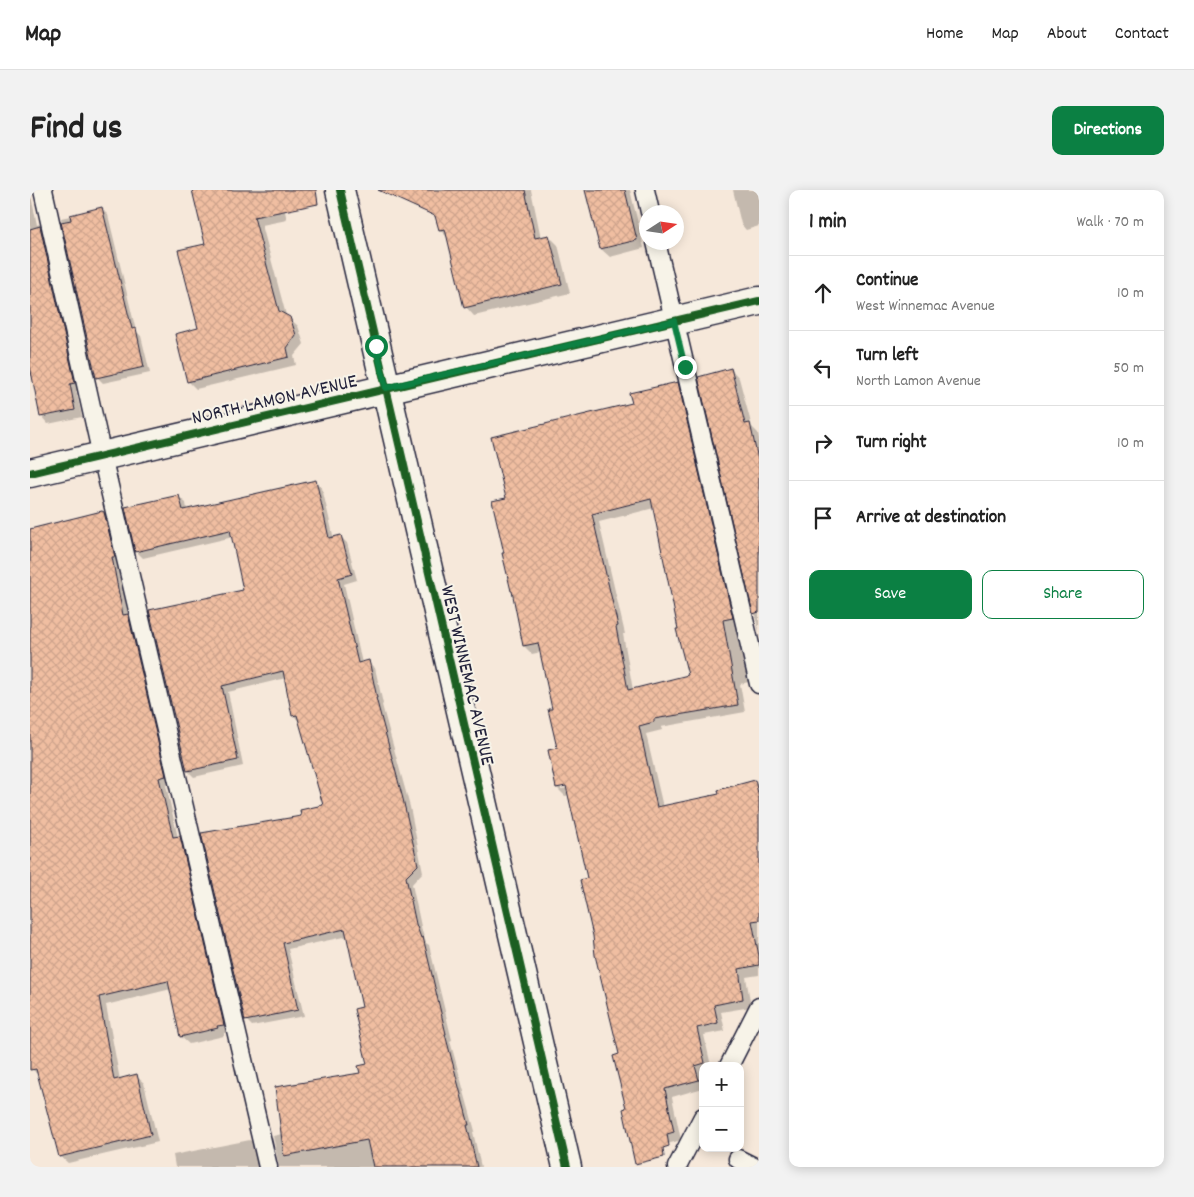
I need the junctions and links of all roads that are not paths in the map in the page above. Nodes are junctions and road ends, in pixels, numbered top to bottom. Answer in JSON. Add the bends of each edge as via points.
{"nodes":[{"id":1,"x":43,"y":190,"type":"edge"},
{"id":2,"x":340,"y":190,"type":"edge"},
{"id":3,"x":645,"y":190,"type":"edge"},
{"id":4,"x":648,"y":205,"type":"edge"},
{"id":5,"x":658,"y":250,"type":"edge"},
{"id":6,"x":759,"y":301,"type":"edge"},
{"id":7,"x":674,"y":321,"type":"junction"},
{"id":8,"x":386,"y":388,"type":"junction"},
{"id":9,"x":102,"y":456,"type":"junction"},
{"id":10,"x":30,"y":473,"type":"edge"},
{"id":11,"x":759,"y":684,"type":"edge"},
{"id":12,"x":759,"y":1007,"type":"edge"},
{"id":13,"x":731,"y":1062,"type":"edge"},
{"id":14,"x":699,"y":1125,"type":"edge"},
{"id":15,"x":738,"y":1159,"type":"dead end"},
{"id":16,"x":268,"y":1167,"type":"edge"},
{"id":17,"x":567,"y":1167,"type":"edge"},
{"id":18,"x":677,"y":1167,"type":"edge"},
{"id":19,"x":754,"y":1167,"type":"edge"}],
"edges":[{"from":1,"to":9,"type":"lane"},
{"from":2,"to":8,"type":"street","name":"WEST WINNEMAC AVENUE"},
{"from":3,"to":4,"type":"lane"},
{"from":5,"to":7,"type":"lane"},
{"from":6,"to":7,"type":"street","name":"NORTH LAMON AVENUE"},
{"from":7,"to":8,"type":"street","name":"NORTH LAMON AVENUE"},
{"from":7,"to":11,"type":"lane"},
{"from":8,"to":9,"type":"street","name":"NORTH LAMON AVENUE"},
{"from":8,"to":17,"type":"street","name":"WEST WINNEMAC AVENUE"},
{"from":9,"to":10,"type":"street","name":"NORTH LAMON AVENUE"},
{"from":9,"to":16,"type":"lane"},
{"from":12,"to":13,"type":"lane"},
{"from":14,"to":18,"type":"lane"},
{"from":15,"to":19,"type":"lane"}]}
